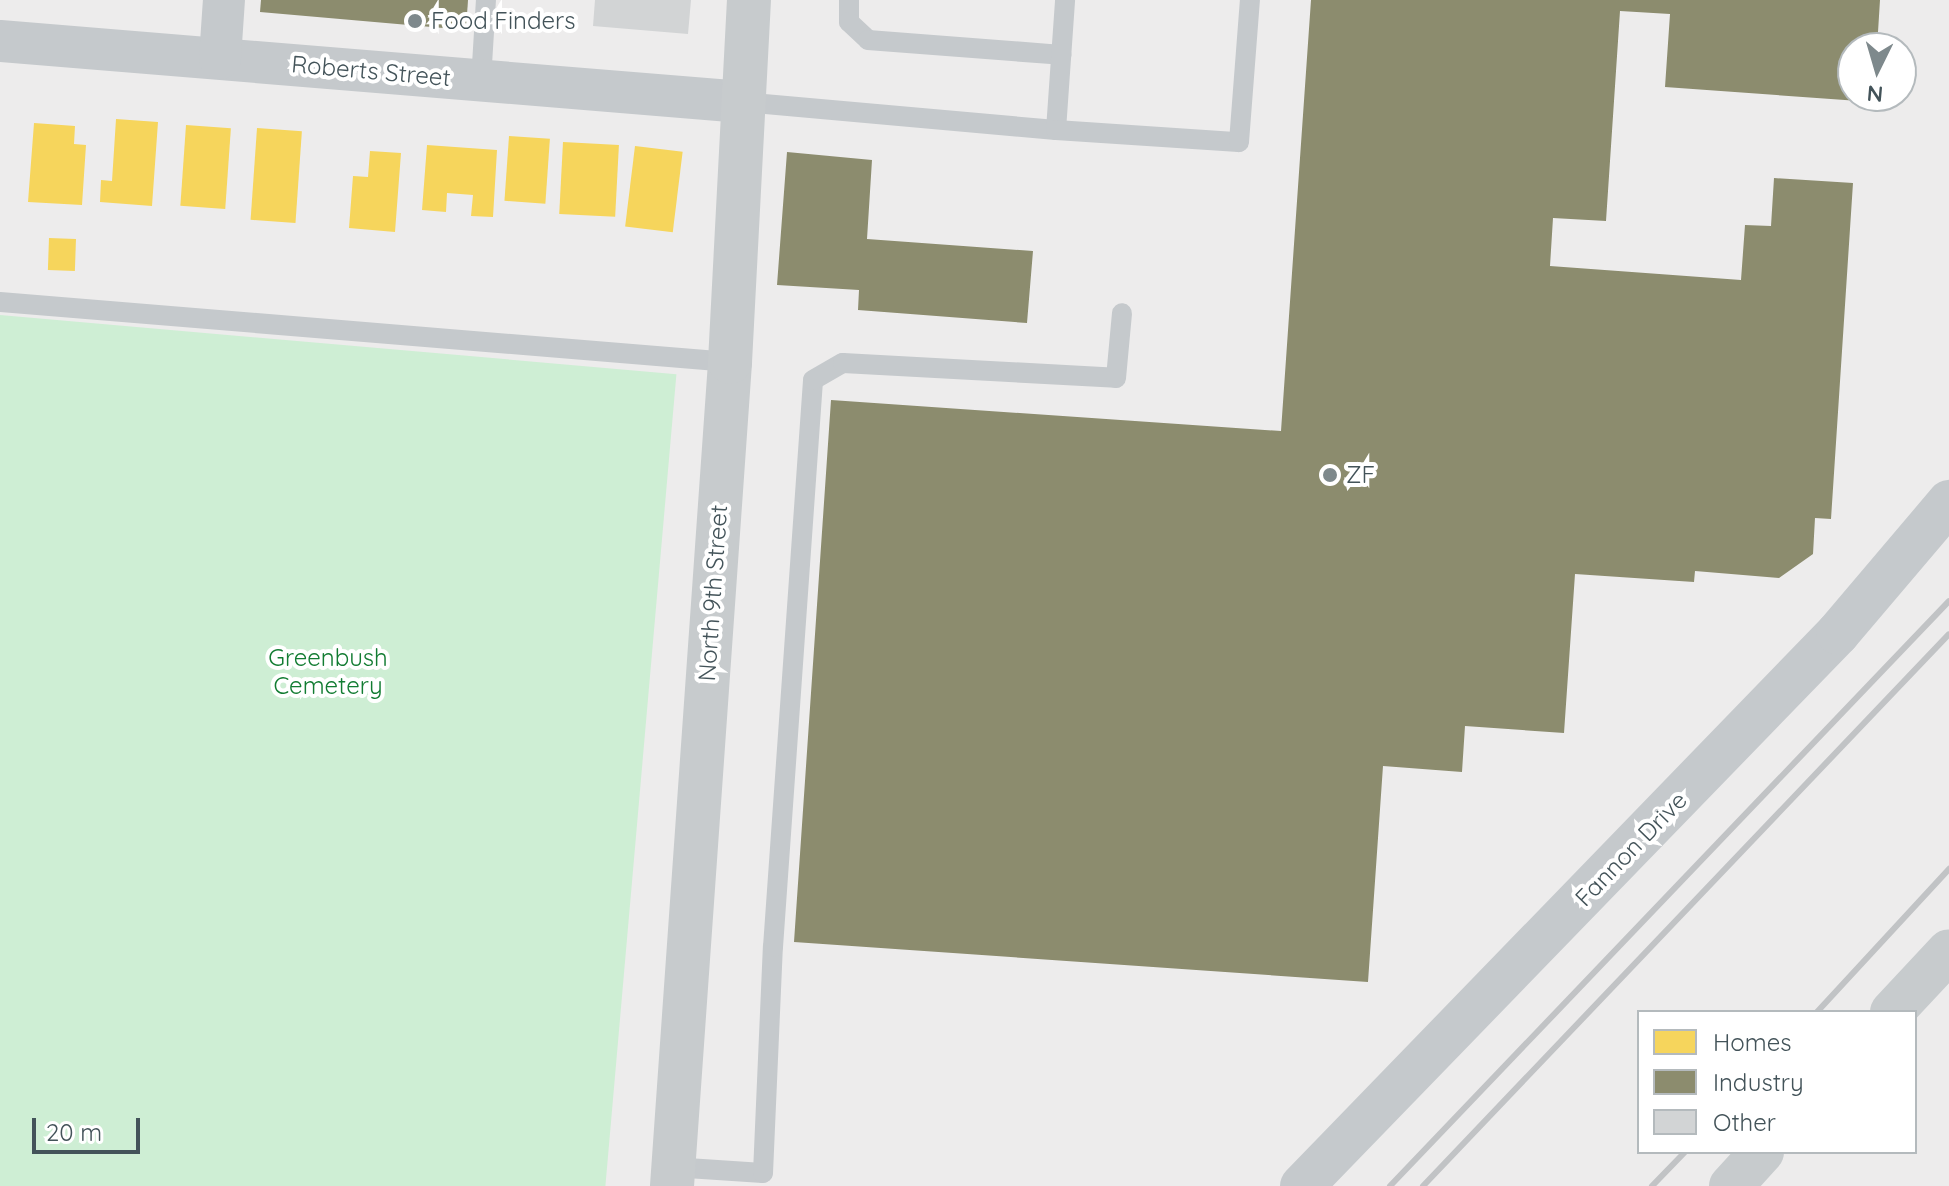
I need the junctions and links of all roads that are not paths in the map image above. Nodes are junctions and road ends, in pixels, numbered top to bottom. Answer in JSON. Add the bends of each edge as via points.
{"nodes":[{"id":1,"x":224,"y":0,"type":"edge"},
{"id":2,"x":486,"y":0,"type":"edge"},
{"id":3,"x":749,"y":0,"type":"edge"},
{"id":4,"x":849,"y":0,"type":"edge"},
{"id":5,"x":1065,"y":0,"type":"edge"},
{"id":6,"x":1250,"y":0,"type":"edge"},
{"id":7,"x":0,"y":41,"type":"edge"},
{"id":8,"x":1061,"y":55,"type":"junction"},
{"id":9,"x":220,"y":58,"type":"junction"},
{"id":10,"x":481,"y":81,"type":"junction"},
{"id":11,"x":742,"y":102,"type":"junction"},
{"id":12,"x":1056,"y":130,"type":"junction"},
{"id":13,"x":0,"y":302,"type":"edge"},
{"id":14,"x":1122,"y":313,"type":"dead end"},
{"id":15,"x":730,"y":362,"type":"junction"},
{"id":16,"x":1949,"y":502,"type":"edge"},
{"id":17,"x":1949,"y":951,"type":"edge"},
{"id":18,"x":1894,"y":1010,"type":"edge"},
{"id":19,"x":1760,"y":1154,"type":"edge"},
{"id":20,"x":672,"y":1177,"type":"edge"},
{"id":21,"x":1302,"y":1186,"type":"edge"},
{"id":22,"x":1731,"y":1186,"type":"edge"}],
"edges":[{"from":1,"to":9,"type":"street"},
{"from":2,"to":10,"type":"lane"},
{"from":3,"to":11,"type":"main road","name":"North 9th Street"},
{"from":4,"to":8,"type":"lane","via":[[849,22],[868,40]]},
{"from":5,"to":8,"type":"lane"},
{"from":6,"to":12,"type":"lane","via":[[1239,142]]},
{"from":7,"to":9,"type":"street","name":"Roberts Street"},
{"from":8,"to":12,"type":"lane"},
{"from":9,"to":10,"type":"street","name":"Roberts Street"},
{"from":10,"to":11,"type":"street","name":"Roberts Street"},
{"from":11,"to":12,"type":"lane"},
{"from":11,"to":15,"type":"main road","name":"North 9th Street"},
{"from":13,"to":15,"type":"lane"},
{"from":14,"to":20,"type":"lane","via":[[1116,378],[843,363],[813,380],[773,947],[763,1173]]},
{"from":15,"to":20,"type":"main road","name":"North 9th Street"},
{"from":16,"to":21,"type":"street","name":"Fannon Drive","via":[[1838,633]]},
{"from":17,"to":18,"type":"main road"},
{"from":19,"to":22,"type":"main road"}]}
